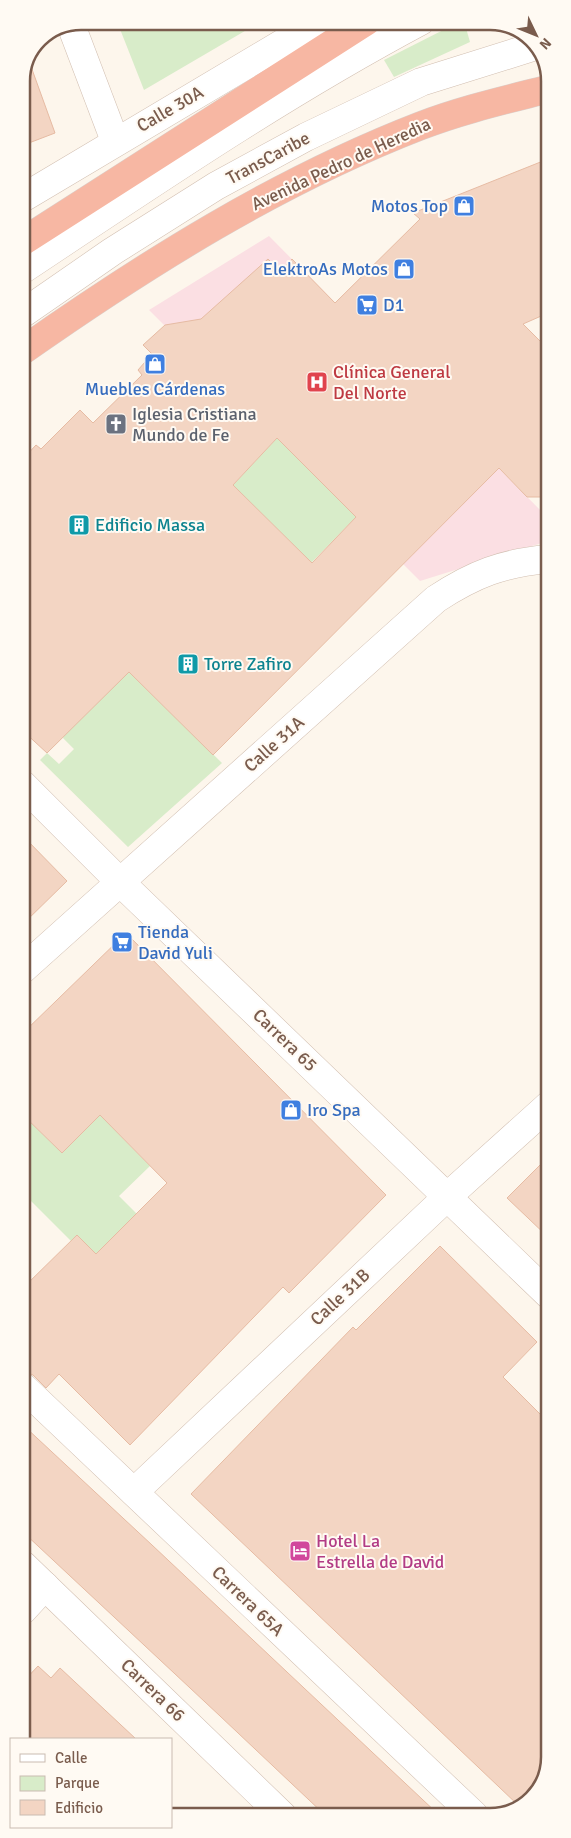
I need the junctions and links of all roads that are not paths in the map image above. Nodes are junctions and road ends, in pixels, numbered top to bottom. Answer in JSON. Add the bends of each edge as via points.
{"nodes":[{"id":1,"x":305,"y":30,"type":"edge"},
{"id":2,"x":353,"y":30,"type":"edge"},
{"id":3,"x":405,"y":30,"type":"edge"},
{"id":4,"x":73,"y":31,"type":"edge"},
{"id":5,"x":511,"y":54,"type":"edge"},
{"id":6,"x":541,"y":91,"type":"edge"},
{"id":7,"x":115,"y":141,"type":"junction"},
{"id":8,"x":30,"y":194,"type":"edge"},
{"id":9,"x":30,"y":237,"type":"edge"},
{"id":10,"x":30,"y":265,"type":"edge"},
{"id":11,"x":30,"y":308,"type":"edge"},
{"id":12,"x":30,"y":345,"type":"edge"},
{"id":13,"x":541,"y":560,"type":"edge"},
{"id":14,"x":30,"y":792,"type":"edge"},
{"id":15,"x":119,"y":881,"type":"junction"},
{"id":16,"x":30,"y":963,"type":"edge"},
{"id":17,"x":541,"y":1112,"type":"edge"},
{"id":18,"x":448,"y":1196,"type":"junction"},
{"id":19,"x":541,"y":1287,"type":"edge"},
{"id":20,"x":30,"y":1394,"type":"edge"},
{"id":21,"x":134,"y":1492,"type":"junction"},
{"id":22,"x":30,"y":1572,"type":"edge"},
{"id":23,"x":45,"y":1586,"type":"junction"},
{"id":24,"x":30,"y":1602,"type":"edge"},
{"id":25,"x":275,"y":1808,"type":"edge"},
{"id":26,"x":467,"y":1808,"type":"edge"}],
"edges":[{"from":1,"to":7,"type":"street","name":"Calle 30A"},
{"from":2,"to":9,"type":"highway"},
{"from":3,"to":10,"type":"street","via":[[255,116]]},
{"from":4,"to":7,"type":"street"},
{"from":5,"to":11,"type":"street","name":"TransCaribe","via":[[420,82],[306,137],[216,186]]},
{"from":6,"to":12,"type":"highway","name":"Avenida Pedro de Heredia","via":[[420,126],[288,184]]},
{"from":7,"to":8,"type":"street","name":"Calle 30A"},
{"from":13,"to":15,"type":"street","name":"Calle 31A","via":[[490,569],[436,599]]},
{"from":14,"to":15,"type":"street","name":"Carrera 65"},
{"from":15,"to":16,"type":"street","name":"Calle 31A"},
{"from":15,"to":18,"type":"street","name":"Carrera 65"},
{"from":17,"to":18,"type":"street","name":"Calle 31B"},
{"from":18,"to":19,"type":"street","name":"Carrera 65"},
{"from":18,"to":21,"type":"street","name":"Calle 31B"},
{"from":20,"to":21,"type":"street","name":"Carrera 65A"},
{"from":21,"to":26,"type":"street","name":"Carrera 65A"},
{"from":22,"to":23,"type":"street","name":"Carrera 66"},
{"from":23,"to":24,"type":"street"},
{"from":23,"to":25,"type":"street","name":"Carrera 66"}]}
